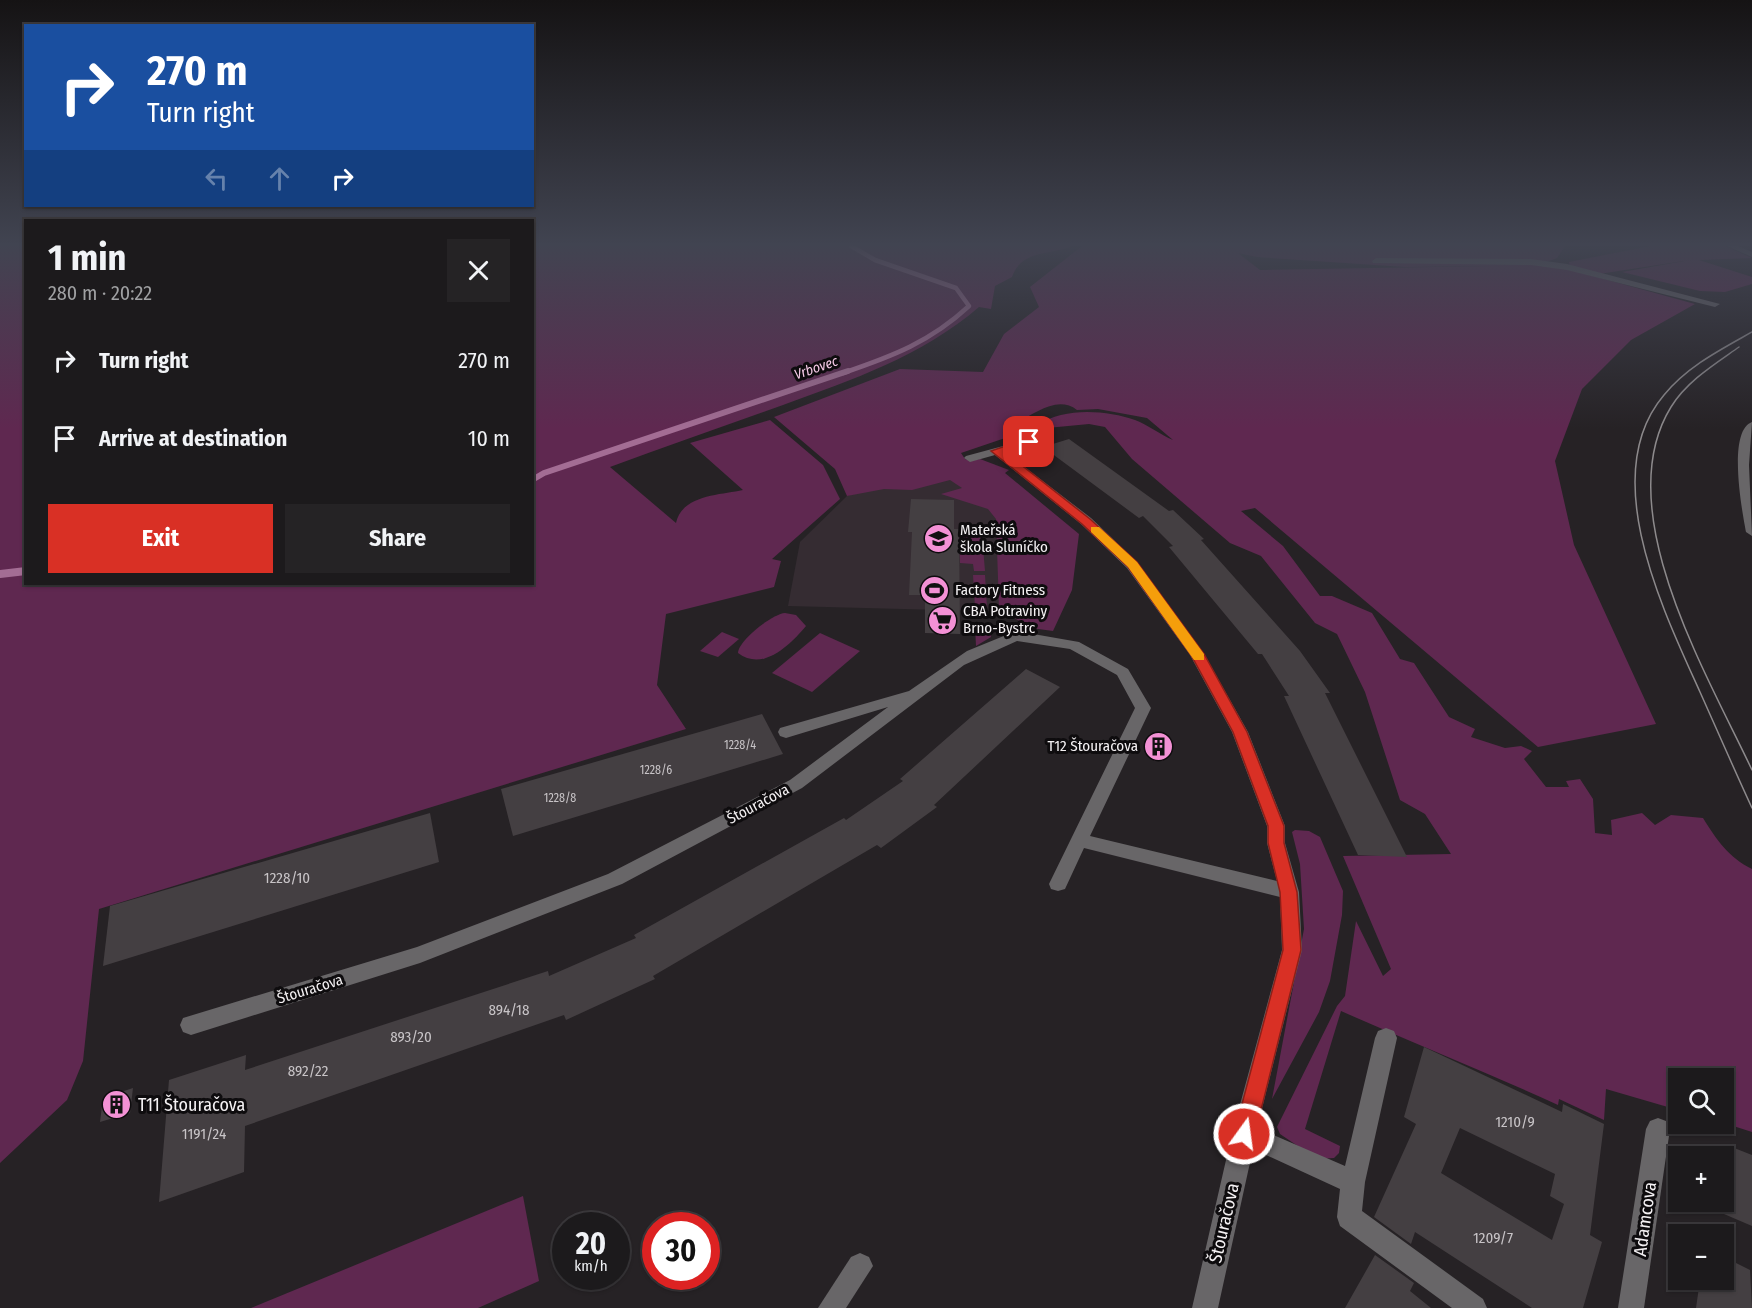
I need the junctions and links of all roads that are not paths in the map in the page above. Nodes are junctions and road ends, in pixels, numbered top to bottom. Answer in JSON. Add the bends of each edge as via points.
{"nodes":[{"id":1,"x":1752,"y":425,"type":"edge"},
{"id":2,"x":1029,"y":442,"type":"dead end"},
{"id":3,"x":997,"y":451,"type":"junction"},
{"id":4,"x":970,"y":458,"type":"dead end"},
{"id":5,"x":1752,"y":532,"type":"edge"},
{"id":6,"x":916,"y":694,"type":"junction"},
{"id":7,"x":786,"y":732,"type":"dead end"},
{"id":8,"x":1079,"y":840,"type":"junction"},
{"id":9,"x":1058,"y":884,"type":"dead end"},
{"id":10,"x":1289,"y":892,"type":"junction"},
{"id":11,"x":191,"y":1025,"type":"dead end"},
{"id":12,"x":1386,"y":1038,"type":"dead end"},
{"id":13,"x":1658,"y":1129,"type":"dead end"},
{"id":14,"x":1244,"y":1134,"type":"junction"},
{"id":15,"x":1353,"y":1182,"type":"junction"},
{"id":16,"x":860,"y":1266,"type":"dead end"},
{"id":17,"x":831,"y":1308,"type":"edge"},
{"id":18,"x":1205,"y":1308,"type":"edge"},
{"id":19,"x":1474,"y":1308,"type":"edge"},
{"id":20,"x":1631,"y":1308,"type":"edge"}],
"edges":[{"from":1,"to":5,"type":"street","via":[[1743,482]]},
{"from":2,"to":3,"type":"street"},
{"from":3,"to":4,"type":"street"},
{"from":3,"to":10,"type":"street","name":"Štouračova","via":[[1086,521],[1132,565],[1197,654],[1240,732],[1276,826],[1276,843]]},
{"from":6,"to":7,"type":"street"},
{"from":6,"to":8,"type":"street","name":"Štouračova","via":[[972,654],[1016,636],[1074,645],[1123,672],[1143,708]]},
{"from":6,"to":11,"type":"street","name":"Štouračova","via":[[796,784],[615,879],[420,955]]},
{"from":8,"to":9,"type":"street","name":"Štouračova"},
{"from":8,"to":10,"type":"street"},
{"from":10,"to":14,"type":"street","name":"Štouračova","via":[[1292,950]]},
{"from":12,"to":15,"type":"street"},
{"from":13,"to":20,"type":"street","name":"Adamcova"},
{"from":14,"to":15,"type":"street"},
{"from":14,"to":18,"type":"street","name":"Štouračova"},
{"from":15,"to":19,"type":"street","via":[[1349,1217]]},
{"from":16,"to":17,"type":"street"}]}
